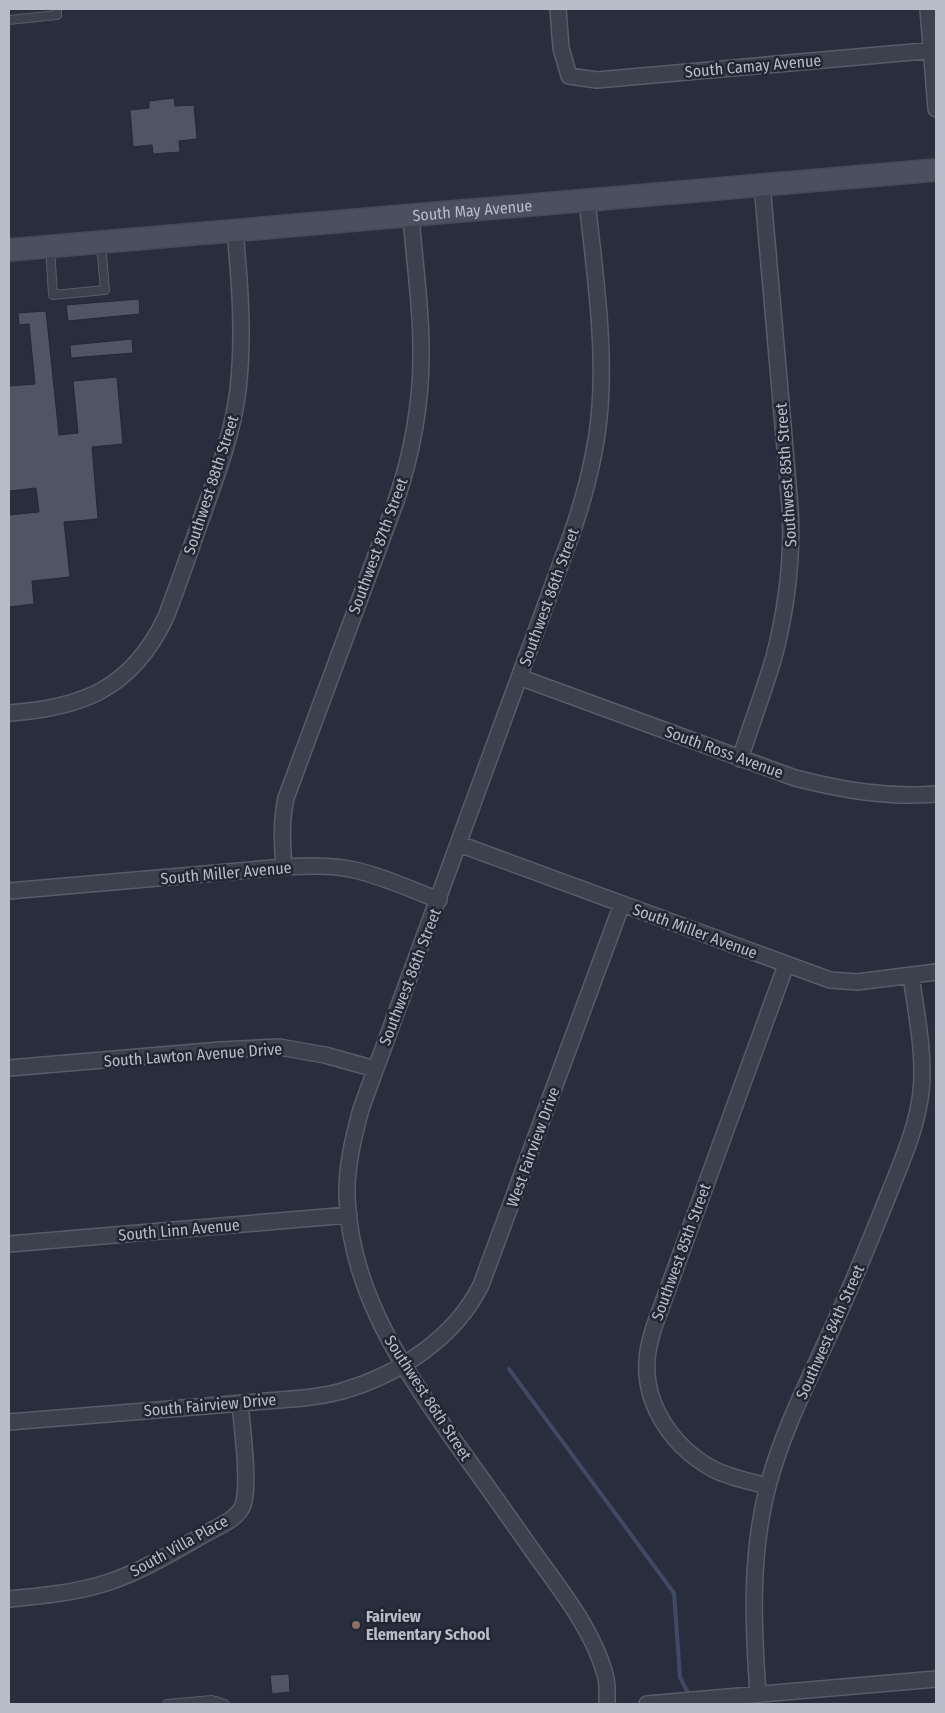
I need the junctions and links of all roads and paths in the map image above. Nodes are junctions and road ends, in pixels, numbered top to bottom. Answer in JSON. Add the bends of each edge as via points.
{"nodes":[{"id":1,"x":57,"y":9,"type":"edge"},
{"id":2,"x":558,"y":9,"type":"edge"},
{"id":3,"x":928,"y":9,"type":"edge"},
{"id":4,"x":9,"y":20,"type":"edge"},
{"id":5,"x":934,"y":50,"type":"edge"},
{"id":6,"x":936,"y":109,"type":"edge"},
{"id":7,"x":936,"y":170,"type":"edge"},
{"id":8,"x":762,"y":184,"type":"junction"},
{"id":9,"x":587,"y":200,"type":"junction"},
{"id":10,"x":411,"y":215,"type":"junction"},
{"id":11,"x":235,"y":231,"type":"junction"},
{"id":12,"x":101,"y":242,"type":"junction"},
{"id":13,"x":50,"y":247,"type":"junction"},
{"id":14,"x":9,"y":250,"type":"edge"},
{"id":15,"x":519,"y":677,"type":"junction"},
{"id":16,"x":9,"y":713,"type":"edge"},
{"id":17,"x":740,"y":759,"type":"junction"},
{"id":18,"x":936,"y":794,"type":"edge"},
{"id":19,"x":460,"y":844,"type":"junction"},
{"id":20,"x":284,"y":867,"type":"junction"},
{"id":21,"x":9,"y":891,"type":"edge"},
{"id":22,"x":439,"y":900,"type":"junction"},
{"id":23,"x":622,"y":904,"type":"junction"},
{"id":24,"x":786,"y":965,"type":"junction"},
{"id":25,"x":936,"y":972,"type":"edge"},
{"id":26,"x":911,"y":975,"type":"junction"},
{"id":27,"x":9,"y":1068,"type":"edge"},
{"id":28,"x":375,"y":1069,"type":"junction"},
{"id":29,"x":349,"y":1215,"type":"junction"},
{"id":30,"x":9,"y":1244,"type":"edge"},
{"id":31,"x":404,"y":1363,"type":"junction"},
{"id":32,"x":240,"y":1402,"type":"junction"},
{"id":33,"x":9,"y":1422,"type":"edge"},
{"id":34,"x":768,"y":1486,"type":"junction"},
{"id":35,"x":9,"y":1599,"type":"edge"},
{"id":36,"x":936,"y":1679,"type":"edge"},
{"id":37,"x":758,"y":1693,"type":"junction"},
{"id":38,"x":167,"y":1704,"type":"edge"},
{"id":39,"x":225,"y":1704,"type":"edge"},
{"id":40,"x":607,"y":1704,"type":"edge"},
{"id":41,"x":648,"y":1704,"type":"edge"}],
"edges":[{"from":1,"to":4,"type":"lane","via":[[57,15]]},
{"from":2,"to":5,"type":"street","name":"South Camay Avenue","via":[[561,48],[569,76],[597,80]]},
{"from":3,"to":5,"type":"street"},
{"from":5,"to":6,"type":"street"},
{"from":7,"to":8,"type":"main road","name":"South May Avenue"},
{"from":8,"to":9,"type":"main road","name":"South May Avenue"},
{"from":8,"to":17,"type":"street","name":"Southwest 85th Street","via":[[790,506],[791,559],[774,658]]},
{"from":9,"to":10,"type":"main road","name":"South May Avenue"},
{"from":9,"to":15,"type":"street","name":"Southwest 86th Street","via":[[601,362],[595,451],[576,524]]},
{"from":10,"to":11,"type":"main road","name":"South May Avenue"},
{"from":10,"to":20,"type":"street","name":"Southwest 87th Street","via":[[421,355],[413,436],[396,501],[286,798],[282,832]]},
{"from":11,"to":12,"type":"main road","name":"South May Avenue"},
{"from":11,"to":16,"type":"street","name":"Southwest 88th Street","via":[[242,311],[238,392],[227,444],[161,627],[137,664],[111,685],[56,708]]},
{"from":12,"to":13,"type":"main road","name":"South May Avenue"},
{"from":12,"to":13,"type":"lane","via":[[105,290],[53,295]]},
{"from":13,"to":14,"type":"main road","name":"South May Avenue"},
{"from":15,"to":17,"type":"street","name":"South Ross Avenue"},
{"from":15,"to":19,"type":"street","name":"Southwest 86th Street"},
{"from":17,"to":18,"type":"street","name":"South Ross Avenue","via":[[795,778],[838,788],[868,793]]},
{"from":19,"to":22,"type":"street","name":"Southwest 86th Street"},
{"from":19,"to":23,"type":"street","name":"South Miller Avenue"},
{"from":20,"to":21,"type":"street","name":"South Miller Avenue"},
{"from":20,"to":22,"type":"street","name":"South Miller Avenue","via":[[322,866],[353,870]]},
{"from":22,"to":28,"type":"street","name":"Southwest 86th Street"},
{"from":23,"to":24,"type":"street","name":"South Miller Avenue"},
{"from":23,"to":31,"type":"street","name":"West Fairview Drive","via":[[481,1285],[466,1310],[440,1340]]},
{"from":24,"to":26,"type":"street","name":"South Miller Avenue","via":[[841,982]]},
{"from":24,"to":34,"type":"street","name":"Southwest 85th Street","via":[[654,1327],[647,1361],[653,1401],[675,1440],[695,1458],[726,1475]]},
{"from":25,"to":26,"type":"street","name":"South Miller Avenue"},
{"from":26,"to":34,"type":"street","name":"Southwest 84th Street","via":[[922,1069],[914,1126],[876,1227],[791,1419]]},
{"from":27,"to":28,"type":"street","name":"South Lawton Avenue Drive","via":[[279,1047]]},
{"from":28,"to":29,"type":"street","name":"Southwest 86th Street","via":[[350,1155]]},
{"from":29,"to":30,"type":"street","name":"South Linn Avenue"},
{"from":29,"to":31,"type":"street","name":"Southwest 86th Street","via":[[354,1249],[367,1294]]},
{"from":31,"to":32,"type":"street","name":"South Fairview Drive","via":[[341,1392]]},
{"from":31,"to":40,"type":"street","name":"Southwest 86th Street","via":[[445,1427],[576,1612],[605,1675]]},
{"from":32,"to":33,"type":"street","name":"South Fairview Drive"},
{"from":32,"to":35,"type":"street","name":"South Villa Place","via":[[246,1488],[237,1514],[134,1572],[106,1583]]},
{"from":34,"to":37,"type":"street","name":"Southwest 84th Street","via":[[756,1552],[753,1593]]},
{"from":36,"to":37,"type":"street"},
{"from":37,"to":41,"type":"street"},
{"from":38,"to":39,"type":"lane","via":[[212,1700]]}]}
